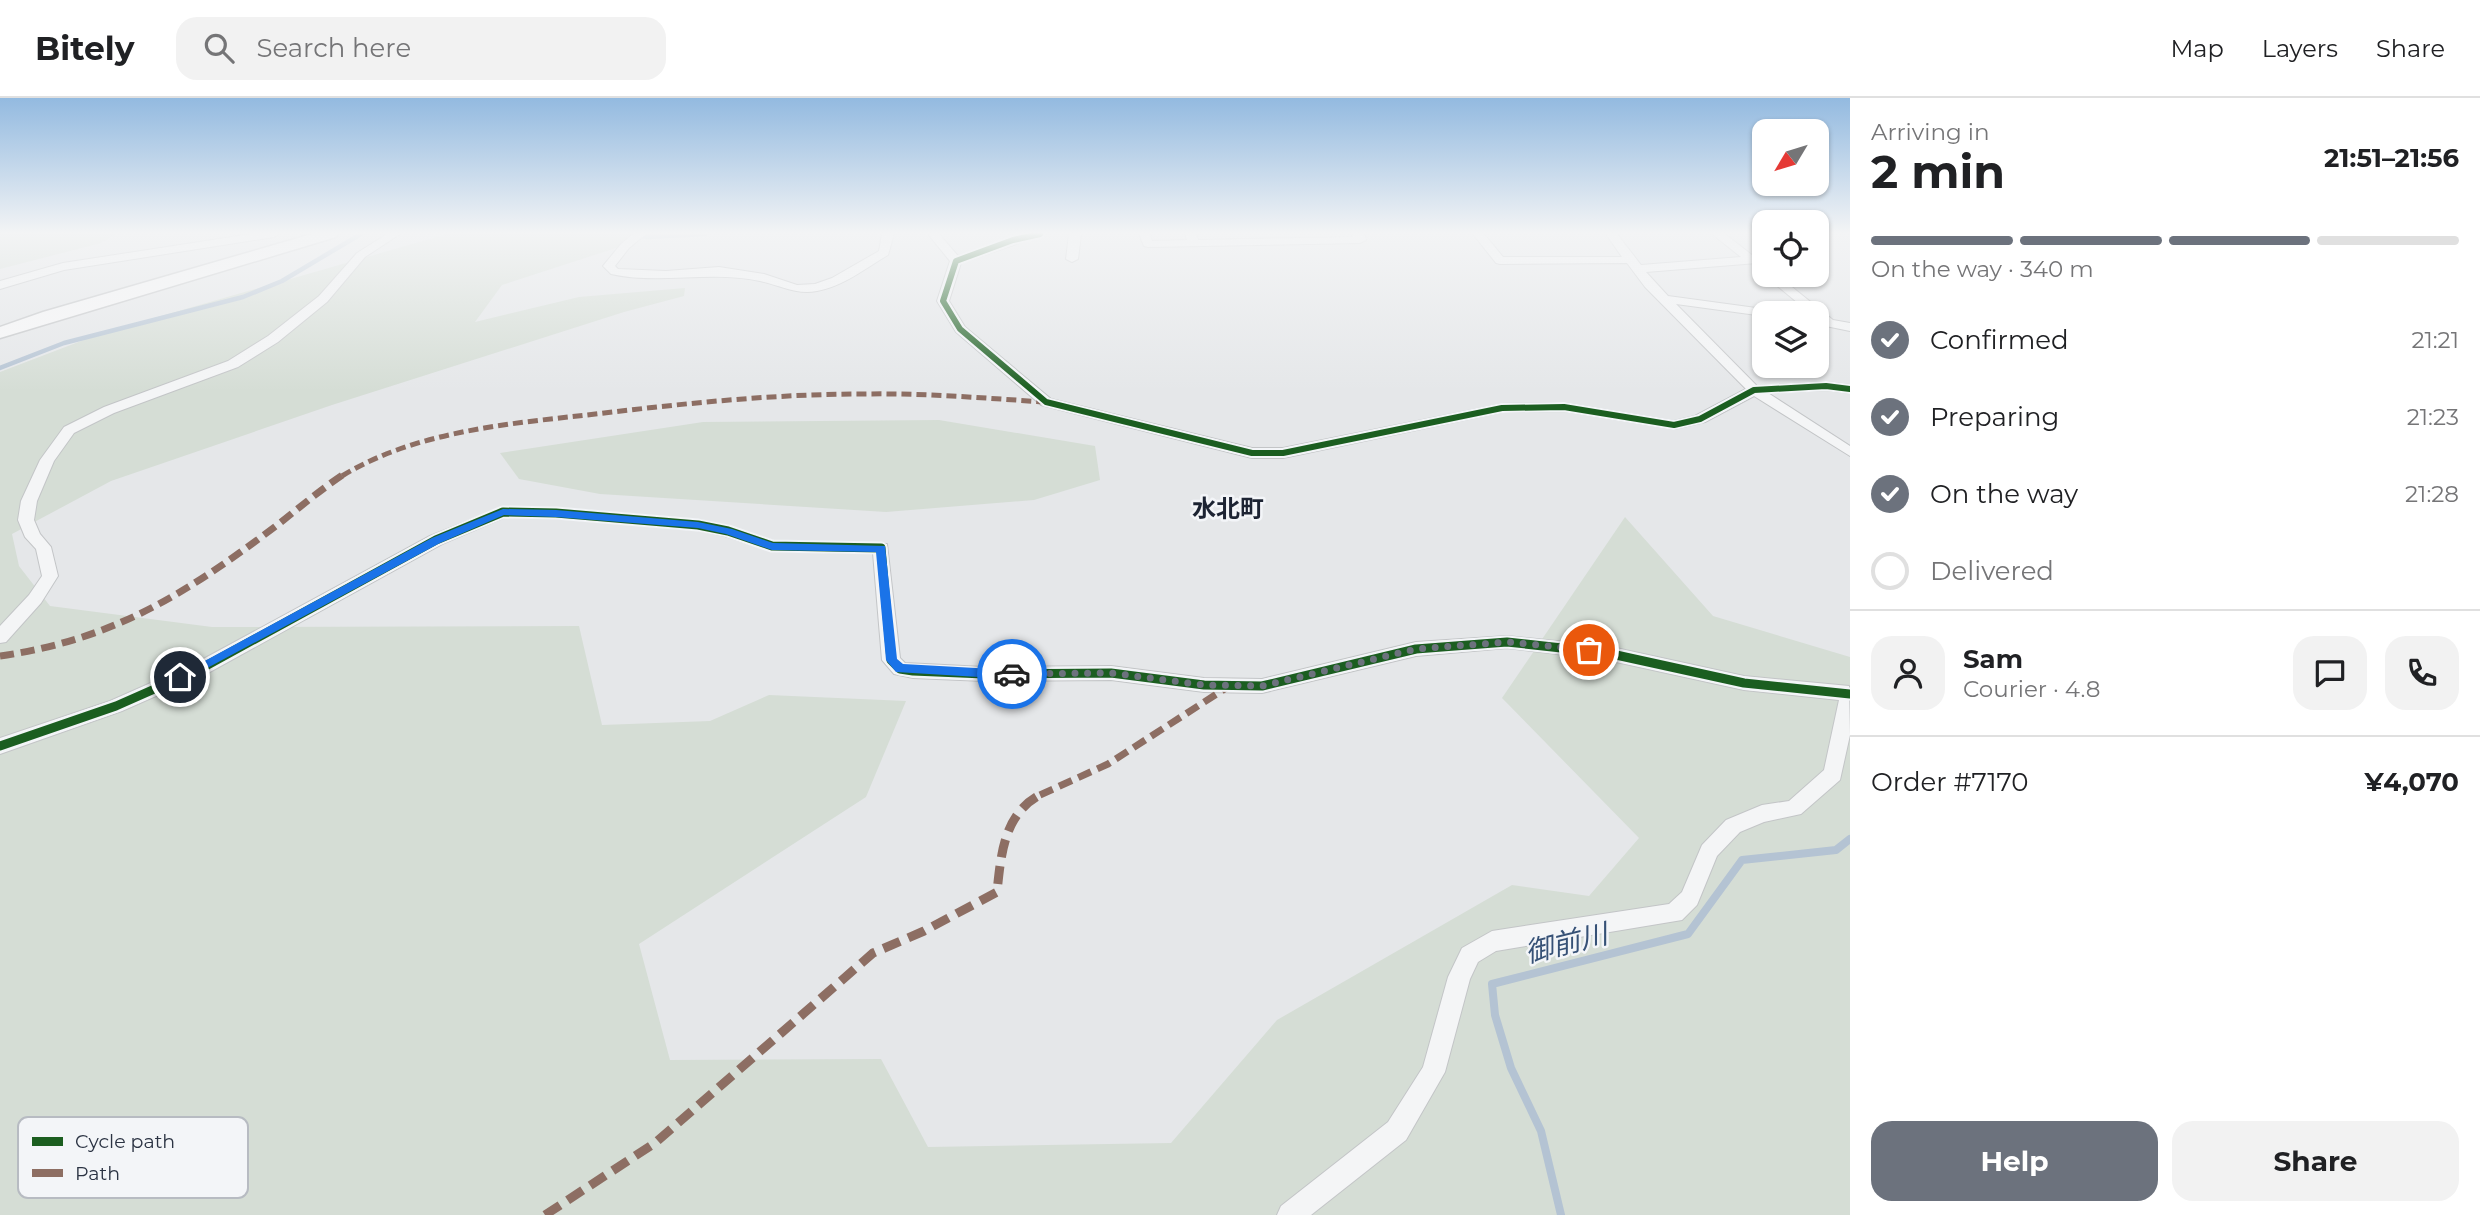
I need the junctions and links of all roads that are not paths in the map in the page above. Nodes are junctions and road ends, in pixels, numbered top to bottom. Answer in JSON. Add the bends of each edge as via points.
{"nodes":[{"id":1,"x":146,"y":286,"type":"edge"},
{"id":2,"x":334,"y":286,"type":"edge"},
{"id":3,"x":788,"y":286,"type":"edge"},
{"id":4,"x":820,"y":286,"type":"edge"},
{"id":5,"x":948,"y":286,"type":"edge"},
{"id":6,"x":1652,"y":286,"type":"edge"},
{"id":7,"x":1783,"y":287,"type":"edge"},
{"id":8,"x":1664,"y":299,"type":"junction"},
{"id":9,"x":1799,"y":301,"type":"edge"},
{"id":10,"x":1752,"y":311,"type":"edge"},
{"id":11,"x":1829,"y":323,"type":"edge"},
{"id":12,"x":1850,"y":327,"type":"edge"},
{"id":13,"x":0,"y":333,"type":"edge"},
{"id":14,"x":1850,"y":389,"type":"edge"},
{"id":15,"x":1754,"y":390,"type":"junction"},
{"id":16,"x":1850,"y":452,"type":"edge"},
{"id":17,"x":0,"y":637,"type":"edge"},
{"id":18,"x":1850,"y":693,"type":"edge"},
{"id":19,"x":0,"y":746,"type":"edge"},
{"id":20,"x":1290,"y":1215,"type":"edge"}],
"edges":[{"from":1,"to":13,"type":"main road"},
{"from":2,"to":17,"type":"street","via":[[293,323],[233,364],[109,410],[69,430],[47,460],[29,500],[26,520],[43,547],[50,576]]},
{"from":3,"to":4,"type":"street"},
{"from":5,"to":15,"type":"street","via":[[943,301],[960,329],[1046,402],[1252,453],[1283,453],[1454,416],[1541,405],[1674,425],[1700,419]]},
{"from":6,"to":8,"type":"street"},
{"from":7,"to":9,"type":"street"},
{"from":8,"to":10,"type":"street"},
{"from":8,"to":15,"type":"street"},
{"from":11,"to":12,"type":"street"},
{"from":14,"to":15,"type":"street"},
{"from":15,"to":16,"type":"street"},
{"from":18,"to":19,"type":"street","via":[[1744,683],[1607,653],[1507,642],[1416,649],[1262,686],[1204,685],[1111,673],[913,671],[891,660],[881,548],[772,546],[698,525],[503,512],[436,540],[202,668],[116,706]]},
{"from":18,"to":20,"type":"street","via":[[1833,774],[1794,808],[1733,826],[1709,851],[1690,898],[1674,913],[1492,941],[1469,955],[1458,977],[1433,1072],[1397,1131]]}]}
